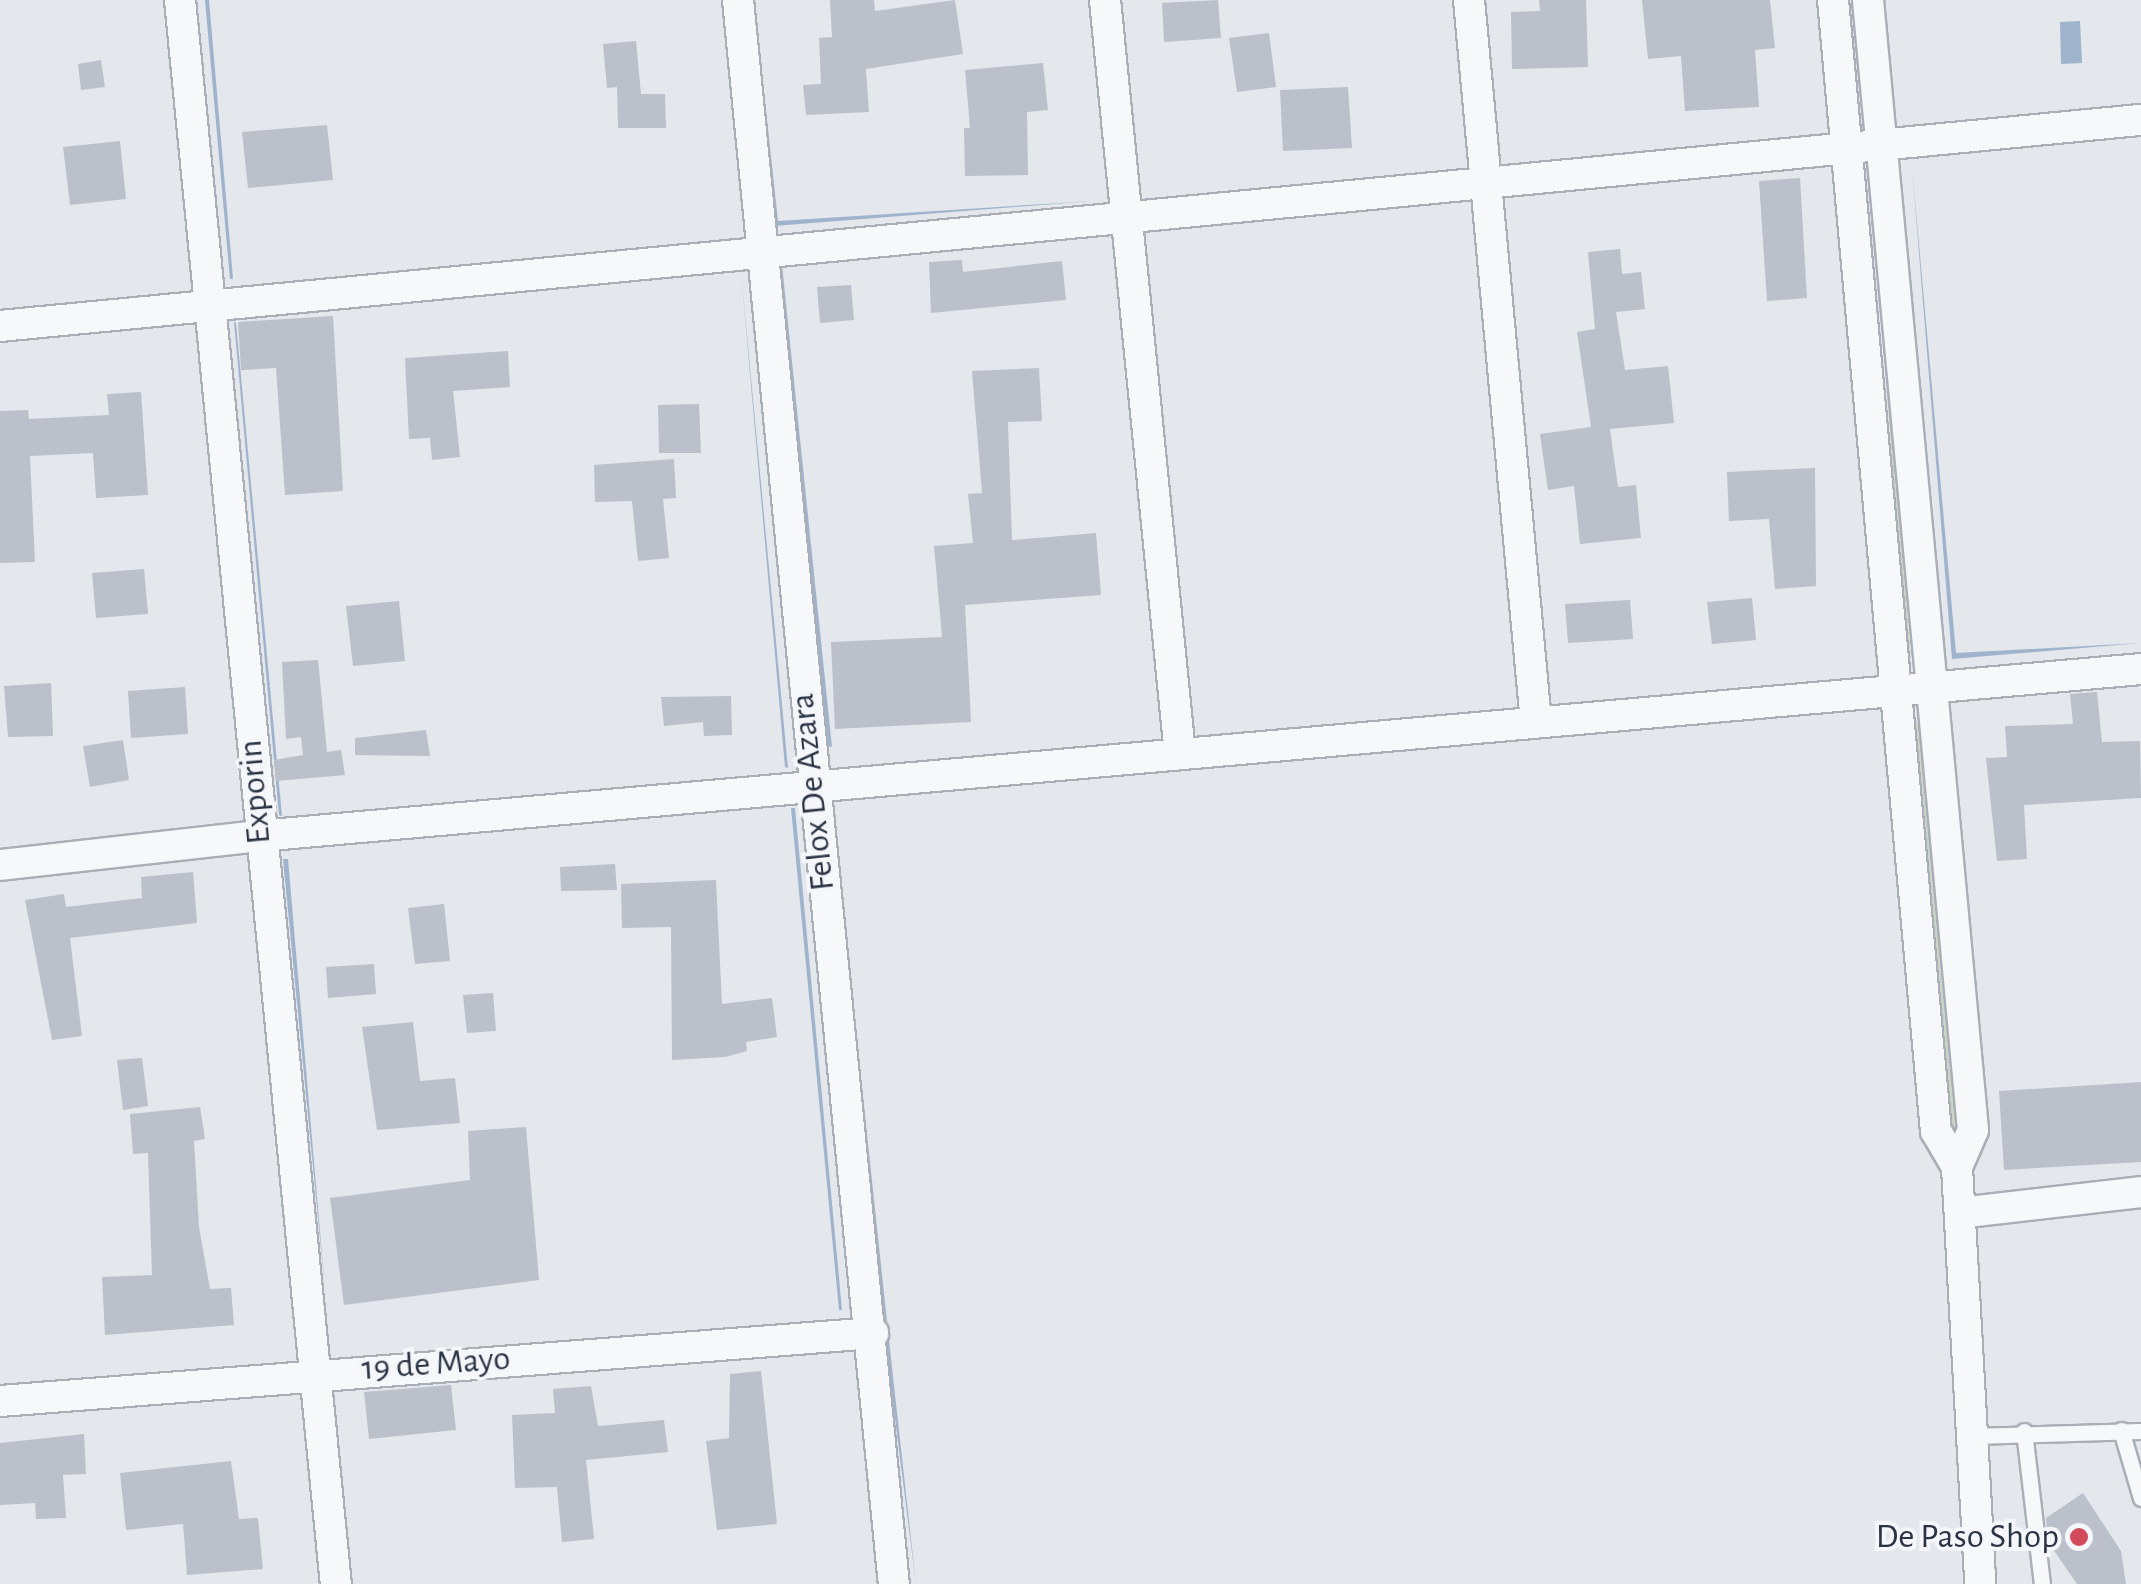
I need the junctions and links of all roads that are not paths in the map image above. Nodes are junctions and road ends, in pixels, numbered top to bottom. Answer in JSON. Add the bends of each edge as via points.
{"nodes":[{"id":1,"x":180,"y":0,"type":"edge"},
{"id":2,"x":738,"y":0,"type":"edge"},
{"id":3,"x":1105,"y":0,"type":"edge"},
{"id":4,"x":1469,"y":0,"type":"edge"},
{"id":5,"x":1834,"y":0,"type":"edge"},
{"id":6,"x":1868,"y":0,"type":"edge"},
{"id":7,"x":2141,"y":120,"type":"edge"},
{"id":8,"x":1882,"y":146,"type":"junction"},
{"id":9,"x":1847,"y":149,"type":"junction"},
{"id":10,"x":1486,"y":184,"type":"junction"},
{"id":11,"x":1126,"y":219,"type":"junction"},
{"id":12,"x":762,"y":253,"type":"junction"},
{"id":13,"x":209,"y":306,"type":"junction"},
{"id":14,"x":0,"y":326,"type":"edge"},
{"id":15,"x":2141,"y":668,"type":"edge"},
{"id":16,"x":1932,"y":687,"type":"junction"},
{"id":17,"x":1896,"y":690,"type":"junction"},
{"id":18,"x":1536,"y":722,"type":"junction"},
{"id":19,"x":1180,"y":754,"type":"junction"},
{"id":20,"x":811,"y":786,"type":"junction"},
{"id":21,"x":259,"y":836,"type":"junction"},
{"id":22,"x":0,"y":865,"type":"edge"},
{"id":23,"x":1957,"y":1167,"type":"junction"},
{"id":24,"x":2141,"y":1192,"type":"edge"},
{"id":25,"x":1960,"y":1213,"type":"junction"},
{"id":26,"x":872,"y":1333,"type":"junction"},
{"id":27,"x":313,"y":1373,"type":"junction"},
{"id":28,"x":0,"y":1402,"type":"edge"},
{"id":29,"x":2120,"y":1430,"type":"junction"},
{"id":30,"x":2024,"y":1431,"type":"junction"},
{"id":31,"x":2141,"y":1431,"type":"edge"},
{"id":32,"x":1972,"y":1436,"type":"junction"},
{"id":33,"x":2141,"y":1498,"type":"edge"},
{"id":34,"x":336,"y":1584,"type":"edge"},
{"id":35,"x":894,"y":1584,"type":"edge"},
{"id":36,"x":1980,"y":1584,"type":"edge"},
{"id":37,"x":2042,"y":1584,"type":"edge"}],
"edges":[{"from":1,"to":13,"type":"street","name":"Exporin"},
{"from":2,"to":12,"type":"street","name":"Felox De Azara"},
{"from":3,"to":11,"type":"street"},
{"from":4,"to":10,"type":"street"},
{"from":5,"to":9,"type":"street"},
{"from":6,"to":8,"type":"street"},
{"from":7,"to":8,"type":"street"},
{"from":8,"to":9,"type":"street"},
{"from":8,"to":16,"type":"street"},
{"from":9,"to":10,"type":"street"},
{"from":9,"to":17,"type":"street"},
{"from":10,"to":11,"type":"street"},
{"from":10,"to":18,"type":"street"},
{"from":11,"to":12,"type":"street"},
{"from":11,"to":19,"type":"street"},
{"from":12,"to":13,"type":"street"},
{"from":12,"to":20,"type":"street","name":"Felox De Azara"},
{"from":13,"to":14,"type":"street"},
{"from":13,"to":21,"type":"street","name":"Exporin"},
{"from":15,"to":16,"type":"street"},
{"from":16,"to":17,"type":"street"},
{"from":16,"to":23,"type":"street","via":[[1973,1130]]},
{"from":17,"to":18,"type":"street"},
{"from":17,"to":23,"type":"street","via":[[1936,1131]]},
{"from":18,"to":19,"type":"street"},
{"from":19,"to":20,"type":"street"},
{"from":20,"to":21,"type":"street"},
{"from":20,"to":26,"type":"street","name":"Felox De Azara"},
{"from":21,"to":22,"type":"street"},
{"from":21,"to":27,"type":"street","name":"Exporin"},
{"from":23,"to":25,"type":"street"},
{"from":24,"to":25,"type":"street"},
{"from":25,"to":32,"type":"street"},
{"from":26,"to":27,"type":"street","name":"19 de Mayo"},
{"from":26,"to":35,"type":"street","name":"Felox De Azara"},
{"from":27,"to":28,"type":"street","name":"19 de Mayo"},
{"from":27,"to":34,"type":"street","name":"Exporin"},
{"from":29,"to":30,"type":"lane"},
{"from":29,"to":31,"type":"lane"},
{"from":29,"to":33,"type":"lane"},
{"from":30,"to":32,"type":"lane"},
{"from":30,"to":37,"type":"lane"},
{"from":32,"to":36,"type":"street"}]}
